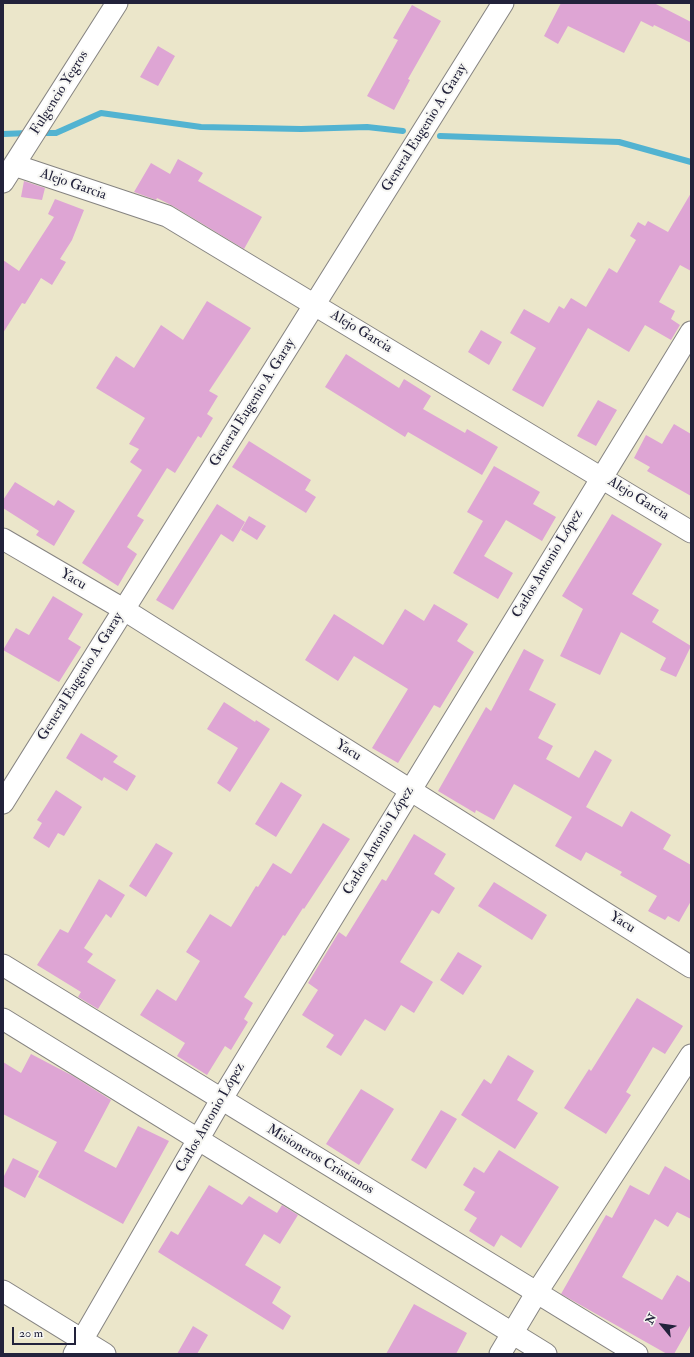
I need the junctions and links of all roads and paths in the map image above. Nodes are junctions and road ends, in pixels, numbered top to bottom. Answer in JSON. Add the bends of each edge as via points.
{"nodes":[{"id":1,"x":117,"y":3,"type":"edge"},
{"id":2,"x":503,"y":3,"type":"edge"},
{"id":3,"x":20,"y":156,"type":"junction"},
{"id":4,"x":3,"y":182,"type":"edge"},
{"id":5,"x":316,"y":304,"type":"junction"},
{"id":6,"x":691,"y":332,"type":"edge"},
{"id":7,"x":602,"y":477,"type":"junction"},
{"id":8,"x":691,"y":532,"type":"edge"},
{"id":9,"x":3,"y":539,"type":"edge"},
{"id":10,"x":123,"y":609,"type":"junction"},
{"id":11,"x":410,"y":790,"type":"junction"},
{"id":12,"x":3,"y":803,"type":"edge"},
{"id":13,"x":3,"y":965,"type":"edge"},
{"id":14,"x":691,"y":967,"type":"edge"},
{"id":15,"x":3,"y":1019,"type":"edge"},
{"id":16,"x":691,"y":1055,"type":"edge"},
{"id":17,"x":221,"y":1100,"type":"junction"},
{"id":18,"x":199,"y":1139,"type":"junction"},
{"id":19,"x":3,"y":1291,"type":"edge"},
{"id":20,"x":537,"y":1292,"type":"junction"},
{"id":21,"x":512,"y":1333,"type":"junction"},
{"id":22,"x":78,"y":1347,"type":"edge"},
{"id":23,"x":105,"y":1354,"type":"edge"},
{"id":24,"x":500,"y":1354,"type":"edge"},
{"id":25,"x":546,"y":1354,"type":"edge"},
{"id":26,"x":637,"y":1354,"type":"edge"}],
"edges":[{"from":1,"to":3,"type":"street","name":"Fulgencio Yegros"},
{"from":2,"to":5,"type":"street","name":"General Eugenio A. Garay"},
{"from":3,"to":4,"type":"street","name":"Fulgencio Yegros"},
{"from":3,"to":5,"type":"street","name":"Alejo Garcia","via":[[167,216]]},
{"from":5,"to":7,"type":"street","name":"Alejo Garcia"},
{"from":5,"to":10,"type":"street","name":"General Eugenio A. Garay"},
{"from":6,"to":7,"type":"street","name":"Carlos Antonio López"},
{"from":7,"to":8,"type":"street","name":"Alejo Garcia"},
{"from":7,"to":11,"type":"street","name":"Carlos Antonio López"},
{"from":9,"to":10,"type":"street","name":"Yacu"},
{"from":10,"to":11,"type":"street","name":"Yacu"},
{"from":10,"to":12,"type":"street","name":"General Eugenio A. Garay"},
{"from":11,"to":14,"type":"street","name":"Yacu"},
{"from":11,"to":17,"type":"street","name":"Carlos Antonio López"},
{"from":13,"to":17,"type":"street","name":"Misioneros Cristianos"},
{"from":15,"to":18,"type":"street"},
{"from":16,"to":20,"type":"street"},
{"from":17,"to":18,"type":"street","name":"Carlos Antonio López"},
{"from":17,"to":20,"type":"street","name":"Misioneros Cristianos"},
{"from":18,"to":21,"type":"street"},
{"from":18,"to":22,"type":"street","name":"Carlos Antonio López"},
{"from":19,"to":22,"type":"street"},
{"from":20,"to":21,"type":"street"},
{"from":20,"to":26,"type":"street","name":"Misioneros Cristianos"},
{"from":21,"to":24,"type":"street"},
{"from":21,"to":25,"type":"street"},
{"from":22,"to":23,"type":"street"}]}
